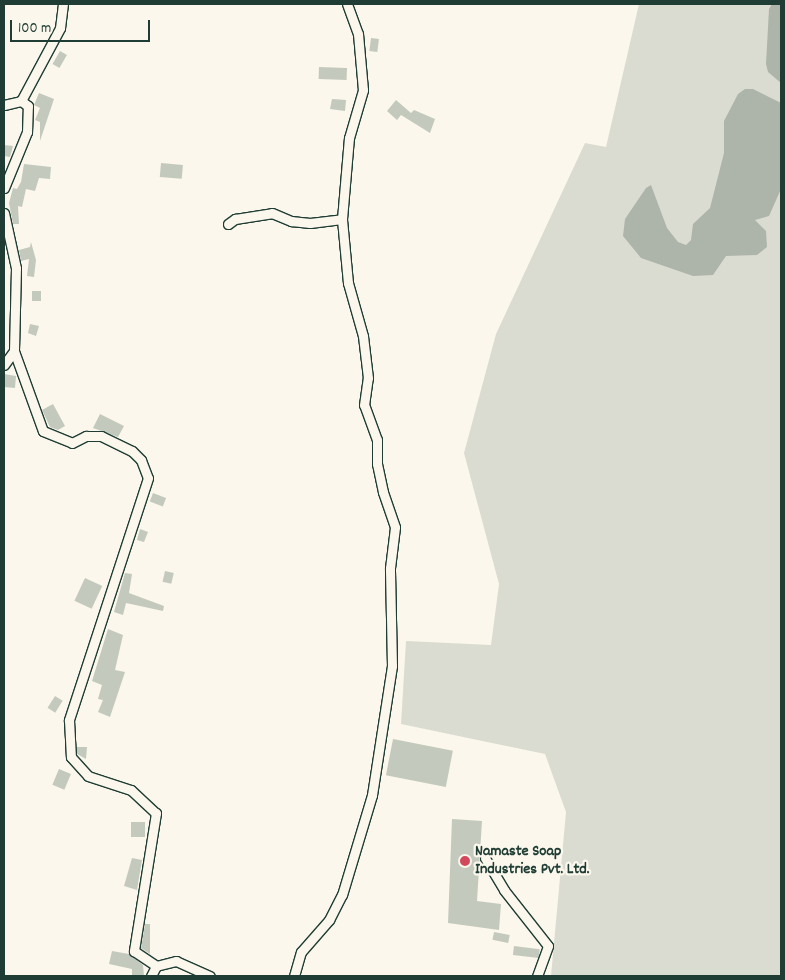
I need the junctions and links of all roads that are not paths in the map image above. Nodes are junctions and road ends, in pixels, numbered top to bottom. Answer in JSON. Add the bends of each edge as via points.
{"nodes":[{"id":1,"x":63,"y":4,"type":"edge"},
{"id":2,"x":347,"y":4,"type":"edge"},
{"id":3,"x":21,"y":101,"type":"junction"},
{"id":4,"x":4,"y":105,"type":"edge"},
{"id":5,"x":4,"y":188,"type":"edge"},
{"id":6,"x":4,"y":213,"type":"edge"},
{"id":7,"x":342,"y":219,"type":"junction"},
{"id":8,"x":228,"y":224,"type":"dead end"},
{"id":9,"x":14,"y":351,"type":"junction"},
{"id":10,"x":4,"y":365,"type":"edge"},
{"id":11,"x":485,"y":858,"type":"dead end"},
{"id":12,"x":156,"y":966,"type":"junction"},
{"id":13,"x":151,"y":976,"type":"edge"},
{"id":14,"x":210,"y":976,"type":"edge"},
{"id":15,"x":294,"y":976,"type":"edge"},
{"id":16,"x":537,"y":976,"type":"edge"}],
"edges":[{"from":1,"to":3,"type":"street","via":[[60,28]]},
{"from":2,"to":7,"type":"street","via":[[358,34],[363,90],[349,138]]},
{"from":3,"to":4,"type":"street"},
{"from":3,"to":5,"type":"street","via":[[28,106],[27,132]]},
{"from":6,"to":9,"type":"street","via":[[16,268]]},
{"from":7,"to":8,"type":"street","via":[[310,223],[272,213],[236,219]]},
{"from":7,"to":15,"type":"street","via":[[348,283],[363,336],[368,378],[364,405],[377,440],[381,482],[395,527],[390,568],[392,666],[372,795],[342,895],[329,920],[301,952]]},
{"from":9,"to":10,"type":"street"},
{"from":9,"to":12,"type":"street","via":[[43,431],[72,443],[86,436],[101,436],[132,451],[141,460],[148,478],[69,720],[71,757],[88,776],[131,790],[156,813],[134,951]]},
{"from":11,"to":16,"type":"street","via":[[504,890],[548,946]]},
{"from":12,"to":13,"type":"street"},
{"from":12,"to":14,"type":"street","via":[[176,961]]}]}
